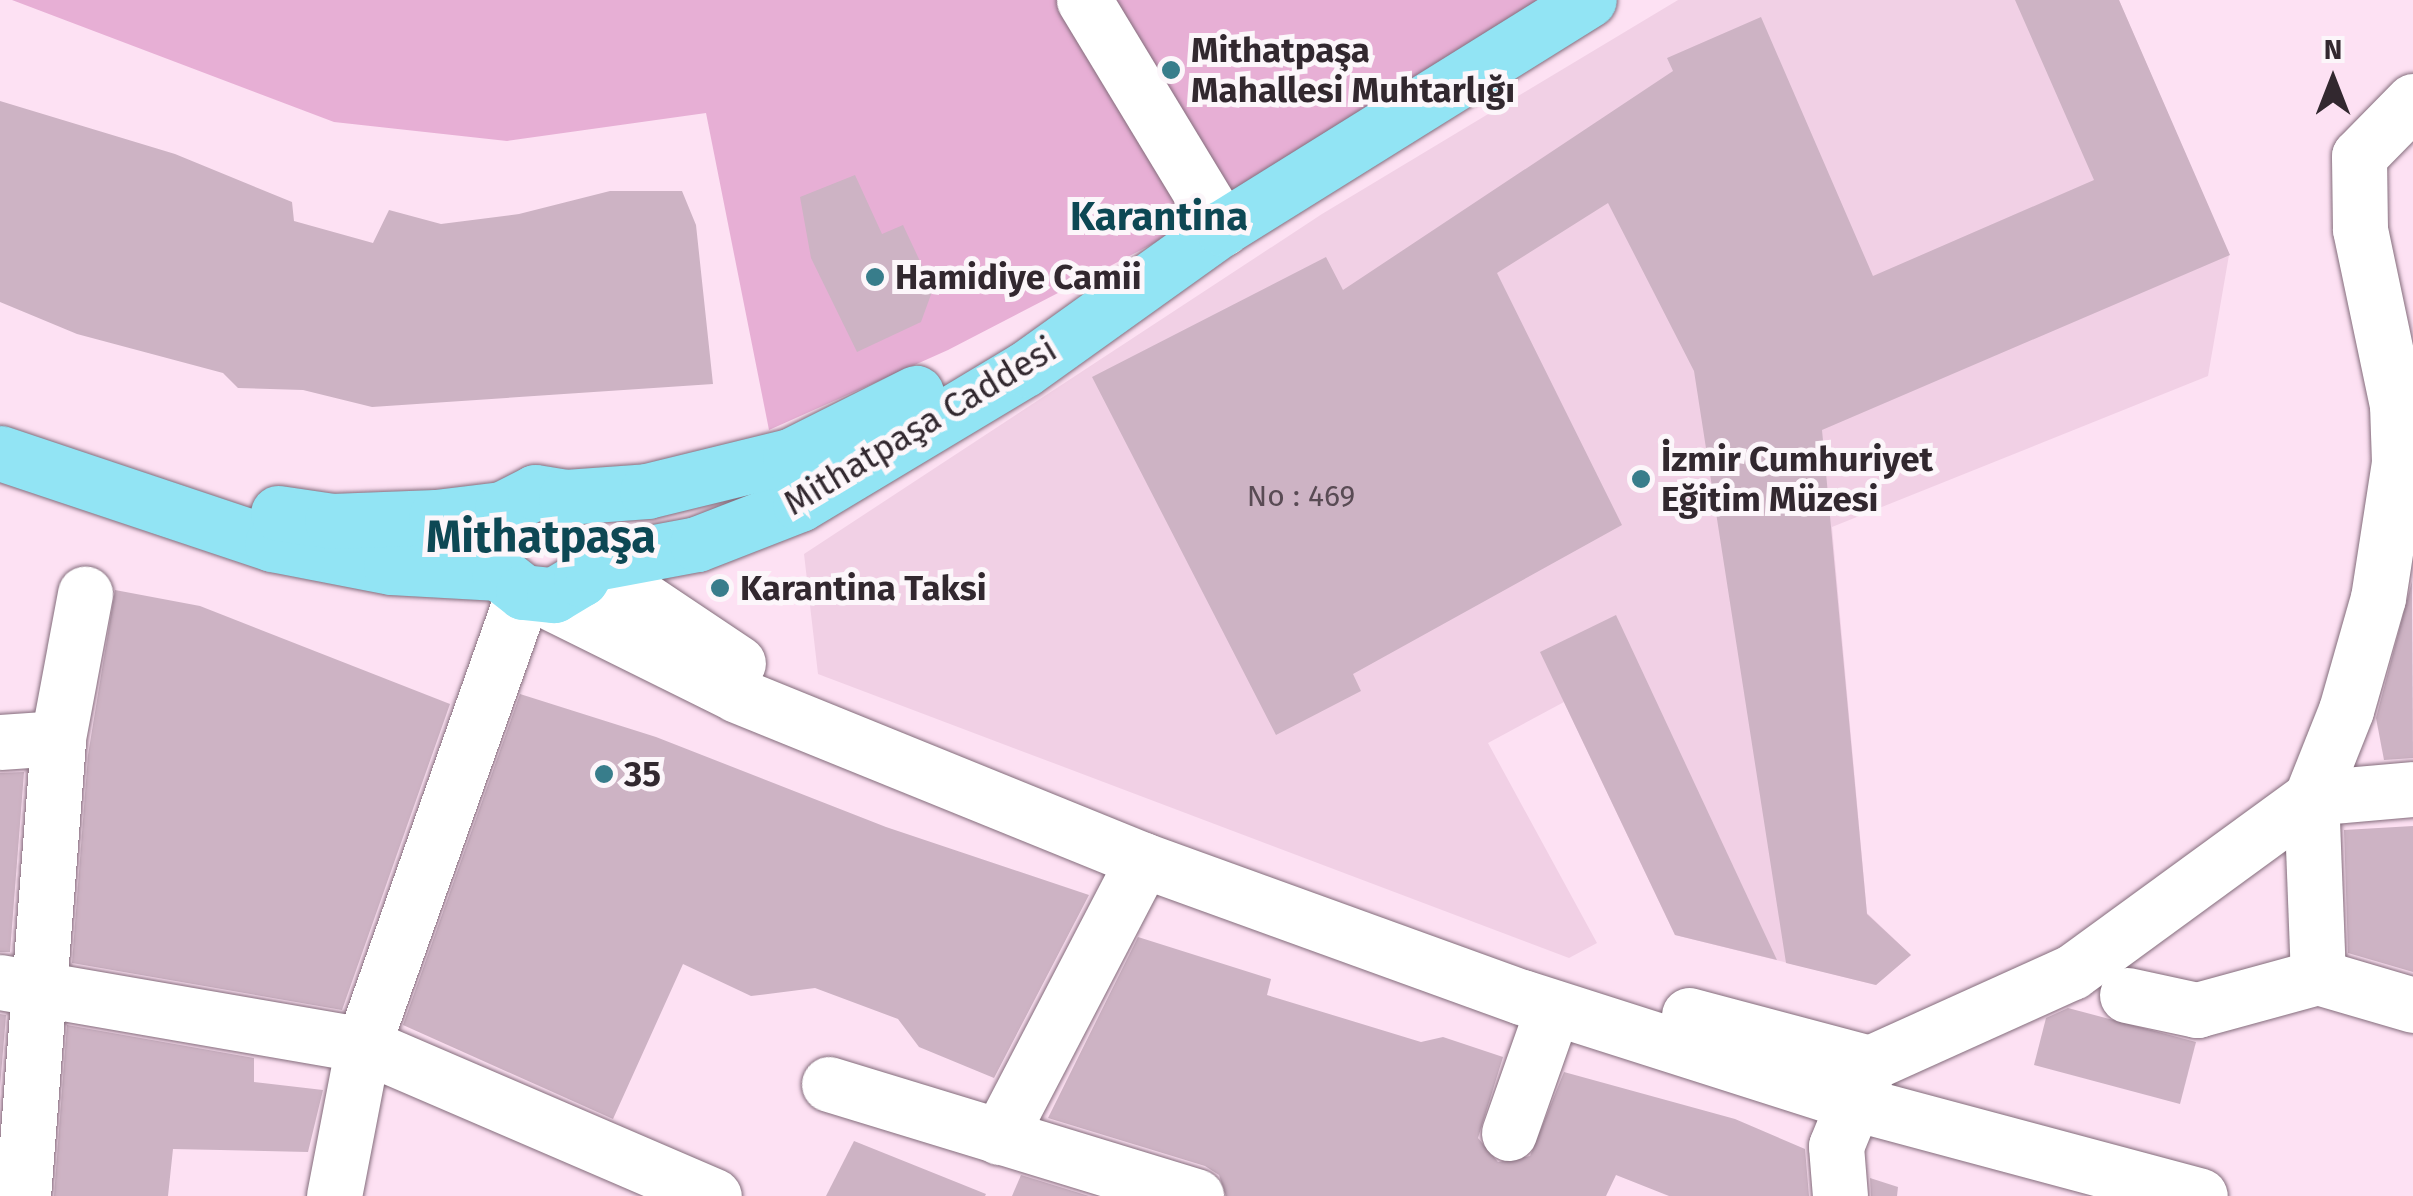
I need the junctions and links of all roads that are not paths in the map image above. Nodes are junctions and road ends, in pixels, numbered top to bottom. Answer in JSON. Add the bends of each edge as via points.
{"nodes":[{"id":1,"x":1084,"y":0,"type":"edge"},
{"id":2,"x":1589,"y":0,"type":"edge"},
{"id":3,"x":2413,"y":100,"type":"edge"},
{"id":4,"x":1222,"y":228,"type":"junction"},
{"id":5,"x":0,"y":445,"type":"edge"},
{"id":6,"x":0,"y":453,"type":"edge"},
{"id":7,"x":566,"y":497,"type":"junction"},
{"id":8,"x":502,"y":510,"type":"junction"},
{"id":9,"x":590,"y":564,"type":"junction"},
{"id":10,"x":520,"y":587,"type":"junction"},
{"id":11,"x":85,"y":594,"type":"dead end"},
{"id":12,"x":58,"y":738,"type":"junction"},
{"id":13,"x":0,"y":742,"type":"edge"},
{"id":14,"x":2413,"y":790,"type":"edge"},
{"id":15,"x":2311,"y":798,"type":"junction"},
{"id":16,"x":1142,"y":860,"type":"junction"},
{"id":17,"x":2318,"y":977,"type":"junction"},
{"id":18,"x":20,"y":986,"type":"edge"},
{"id":19,"x":2127,"y":994,"type":"dead end"},
{"id":20,"x":2413,"y":1004,"type":"edge"},
{"id":21,"x":1553,"y":1008,"type":"junction"},
{"id":22,"x":363,"y":1045,"type":"junction"},
{"id":23,"x":829,"y":1084,"type":"dead end"},
{"id":24,"x":1861,"y":1085,"type":"junction"},
{"id":25,"x":1509,"y":1133,"type":"dead end"},
{"id":26,"x":999,"y":1137,"type":"junction"},
{"id":27,"x":23,"y":1196,"type":"edge"},
{"id":28,"x":334,"y":1196,"type":"edge"},
{"id":29,"x":714,"y":1196,"type":"edge"},
{"id":30,"x":1196,"y":1196,"type":"edge"},
{"id":31,"x":1840,"y":1196,"type":"edge"},
{"id":32,"x":2200,"y":1196,"type":"edge"}],
"edges":[{"from":1,"to":4,"type":"street"},
{"from":2,"to":4,"type":"main road","name":"Mithatpaşa Caddesi"},
{"from":3,"to":15,"type":"street","via":[[2359,156],[2360,229],[2396,404],[2398,462],[2378,598],[2346,710]]},
{"from":4,"to":7,"type":"main road","name":"Mithatpaşa Caddesi","via":[[818,446],[647,491]]},
{"from":4,"to":9,"type":"main road","name":"Mithatpaşa Caddesi","via":[[1025,369],[800,504],[697,544]]},
{"from":5,"to":8,"type":"main road","name":"Mithatpaşa Caddesi","via":[[332,522]]},
{"from":6,"to":10,"type":"main road","name":"Mithatpaşa Caddesi","via":[[272,544]]},
{"from":7,"to":8,"type":"main road","name":"Mithatpaşa Caddesi","via":[[535,492]]},
{"from":7,"to":9,"type":"main road","via":[[588,520]]},
{"from":8,"to":10,"type":"main road","via":[[489,541]]},
{"from":9,"to":10,"type":"main road","name":"Mithatpaşa Caddesi","via":[[568,589]]},
{"from":9,"to":24,"type":"street","via":[[748,670],[1151,834]]},
{"from":10,"to":16,"type":"street","via":[[738,695]]},
{"from":10,"to":22,"type":"street"},
{"from":11,"to":12,"type":"street"},
{"from":12,"to":13,"type":"street"},
{"from":12,"to":18,"type":"street"},
{"from":14,"to":15,"type":"street"},
{"from":15,"to":17,"type":"street"},
{"from":15,"to":24,"type":"street","via":[[2072,972]]},
{"from":16,"to":21,"type":"street"},
{"from":16,"to":26,"type":"street"},
{"from":17,"to":19,"type":"street","via":[[2196,1010]]},
{"from":17,"to":20,"type":"street"},
{"from":18,"to":22,"type":"street"},
{"from":18,"to":27,"type":"street"},
{"from":21,"to":24,"type":"street"},
{"from":21,"to":25,"type":"street"},
{"from":22,"to":28,"type":"street"},
{"from":22,"to":29,"type":"street"},
{"from":23,"to":26,"type":"street"},
{"from":24,"to":31,"type":"street","via":[[1836,1146]]},
{"from":24,"to":32,"type":"street"},
{"from":26,"to":30,"type":"street"}]}
